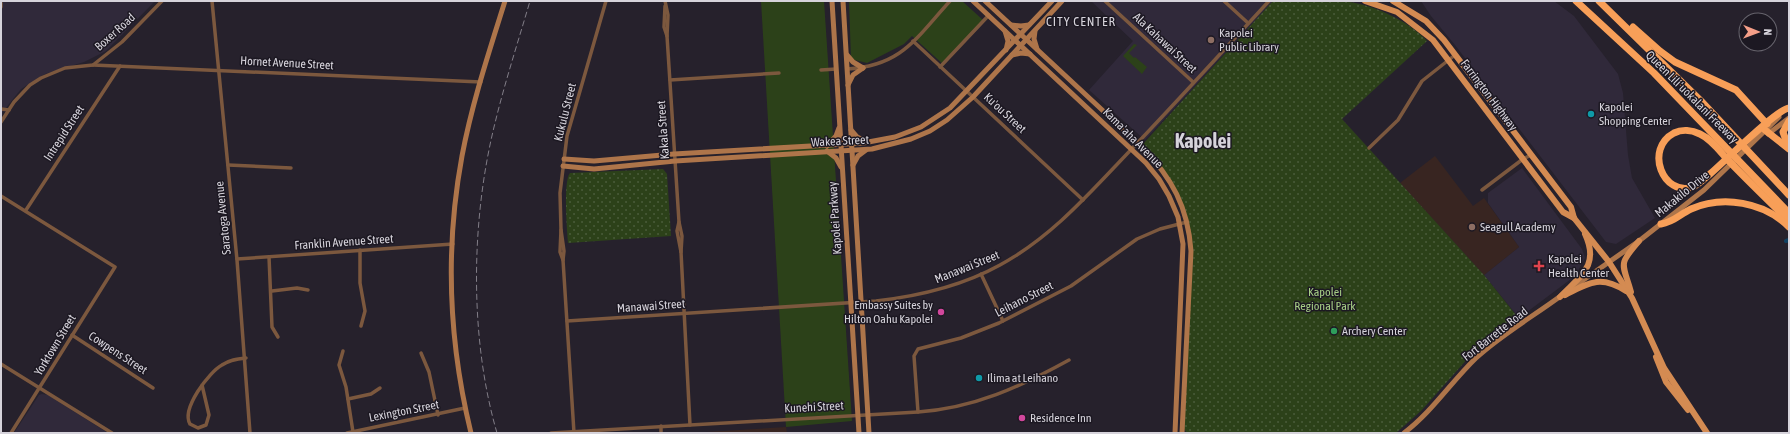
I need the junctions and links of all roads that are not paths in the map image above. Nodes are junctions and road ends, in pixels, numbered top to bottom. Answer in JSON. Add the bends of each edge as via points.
{"nodes":[{"id":1,"x":162,"y":1,"type":"edge"},
{"id":2,"x":212,"y":1,"type":"edge"},
{"id":3,"x":505,"y":1,"type":"edge"},
{"id":4,"x":606,"y":1,"type":"edge"},
{"id":5,"x":832,"y":1,"type":"edge"},
{"id":6,"x":843,"y":1,"type":"edge"},
{"id":7,"x":950,"y":1,"type":"edge"},
{"id":8,"x":973,"y":1,"type":"edge"},
{"id":9,"x":986,"y":1,"type":"edge"},
{"id":10,"x":1052,"y":1,"type":"edge"},
{"id":11,"x":1062,"y":1,"type":"edge"},
{"id":12,"x":1105,"y":1,"type":"edge"},
{"id":13,"x":1224,"y":1,"type":"edge"},
{"id":14,"x":1269,"y":1,"type":"edge"},
{"id":15,"x":1393,"y":1,"type":"edge"},
{"id":16,"x":1576,"y":1,"type":"edge"},
{"id":17,"x":1599,"y":1,"type":"edge"},
{"id":18,"x":1368,"y":2,"type":"edge"},
{"id":19,"x":1,"y":3,"type":"edge"},
{"id":20,"x":665,"y":3,"type":"edge"},
{"id":21,"x":1,"y":7,"type":"edge"},
{"id":22,"x":1609,"y":9,"type":"junction"},
{"id":23,"x":988,"y":15,"type":"junction"},
{"id":24,"x":1248,"y":23,"type":"junction"},
{"id":25,"x":1030,"y":24,"type":"junction"},
{"id":26,"x":1011,"y":25,"type":"junction"},
{"id":27,"x":1004,"y":30,"type":"junction"},
{"id":28,"x":1035,"y":30,"type":"junction"},
{"id":29,"x":1021,"y":34,"type":"junction"},
{"id":30,"x":1015,"y":40,"type":"junction"},
{"id":31,"x":1027,"y":40,"type":"junction"},
{"id":32,"x":913,"y":41,"type":"junction"},
{"id":33,"x":1021,"y":45,"type":"junction"},
{"id":34,"x":1038,"y":50,"type":"junction"},
{"id":35,"x":1005,"y":52,"type":"junction"},
{"id":36,"x":846,"y":54,"type":"junction"},
{"id":37,"x":1030,"y":54,"type":"junction"},
{"id":38,"x":1455,"y":55,"type":"junction"},
{"id":39,"x":1012,"y":56,"type":"junction"},
{"id":40,"x":1449,"y":60,"type":"junction"},
{"id":41,"x":93,"y":65,"type":"junction"},
{"id":42,"x":120,"y":66,"type":"junction"},
{"id":43,"x":940,"y":67,"type":"junction"},
{"id":44,"x":863,"y":68,"type":"junction"},
{"id":45,"x":836,"y":69,"type":"junction"},
{"id":46,"x":847,"y":69,"type":"junction"},
{"id":47,"x":219,"y":70,"type":"junction"},
{"id":48,"x":822,"y":70,"type":"dead end"},
{"id":49,"x":779,"y":73,"type":"dead end"},
{"id":50,"x":670,"y":80,"type":"junction"},
{"id":51,"x":481,"y":82,"type":"junction"},
{"id":52,"x":1193,"y":82,"type":"junction"},
{"id":53,"x":848,"y":86,"type":"junction"},
{"id":54,"x":967,"y":92,"type":"junction"},
{"id":55,"x":973,"y":97,"type":"junction"},
{"id":56,"x":1789,"y":108,"type":"edge"},
{"id":57,"x":1,"y":109,"type":"edge"},
{"id":58,"x":9,"y":110,"type":"junction"},
{"id":59,"x":1789,"y":118,"type":"edge"},
{"id":60,"x":1789,"y":121,"type":"edge"},
{"id":61,"x":1,"y":122,"type":"edge"},
{"id":62,"x":839,"y":127,"type":"junction"},
{"id":63,"x":851,"y":129,"type":"junction"},
{"id":64,"x":1765,"y":130,"type":"junction"},
{"id":65,"x":869,"y":142,"type":"junction"},
{"id":66,"x":1138,"y":143,"type":"junction"},
{"id":67,"x":852,"y":144,"type":"junction"},
{"id":68,"x":840,"y":145,"type":"junction"},
{"id":69,"x":826,"y":148,"type":"junction"},
{"id":70,"x":1369,"y":148,"type":"dead end"},
{"id":71,"x":1132,"y":149,"type":"junction"},
{"id":72,"x":1789,"y":149,"type":"edge"},
{"id":73,"x":852,"y":150,"type":"junction"},
{"id":74,"x":867,"y":150,"type":"junction"},
{"id":75,"x":841,"y":151,"type":"junction"},
{"id":76,"x":674,"y":154,"type":"junction"},
{"id":77,"x":1531,"y":155,"type":"junction"},
{"id":78,"x":564,"y":158,"type":"junction"},
{"id":79,"x":1523,"y":159,"type":"junction"},
{"id":80,"x":675,"y":161,"type":"junction"},
{"id":81,"x":228,"y":165,"type":"junction"},
{"id":82,"x":853,"y":165,"type":"junction"},
{"id":83,"x":563,"y":166,"type":"junction"},
{"id":84,"x":842,"y":167,"type":"junction"},
{"id":85,"x":1724,"y":167,"type":"junction"},
{"id":86,"x":291,"y":168,"type":"dead end"},
{"id":87,"x":1482,"y":190,"type":"dead end"},
{"id":88,"x":1789,"y":195,"type":"edge"},
{"id":89,"x":1,"y":196,"type":"edge"},
{"id":90,"x":1083,"y":200,"type":"junction"},
{"id":91,"x":26,"y":210,"type":"junction"},
{"id":92,"x":1789,"y":213,"type":"edge"},
{"id":93,"x":1574,"y":218,"type":"junction"},
{"id":94,"x":1789,"y":221,"type":"edge"},
{"id":95,"x":1188,"y":222,"type":"junction"},
{"id":96,"x":1180,"y":224,"type":"junction"},
{"id":97,"x":1661,"y":224,"type":"junction"},
{"id":98,"x":1789,"y":227,"type":"edge"},
{"id":99,"x":1583,"y":229,"type":"junction"},
{"id":100,"x":1639,"y":241,"type":"junction"},
{"id":101,"x":452,"y":244,"type":"junction"},
{"id":102,"x":360,"y":250,"type":"junction"},
{"id":103,"x":269,"y":257,"type":"junction"},
{"id":104,"x":237,"y":259,"type":"junction"},
{"id":105,"x":1609,"y":262,"type":"junction"},
{"id":106,"x":981,"y":274,"type":"junction"},
{"id":107,"x":272,"y":290,"type":"junction"},
{"id":108,"x":308,"y":290,"type":"dead end"},
{"id":109,"x":1630,"y":295,"type":"junction"},
{"id":110,"x":1560,"y":297,"type":"junction"},
{"id":111,"x":850,"y":302,"type":"junction"},
{"id":112,"x":861,"y":302,"type":"junction"},
{"id":113,"x":684,"y":314,"type":"junction"},
{"id":114,"x":567,"y":321,"type":"junction"},
{"id":115,"x":1003,"y":321,"type":"junction"},
{"id":116,"x":361,"y":326,"type":"dead end"},
{"id":117,"x":72,"y":334,"type":"junction"},
{"id":118,"x":278,"y":337,"type":"dead end"},
{"id":119,"x":343,"y":351,"type":"dead end"},
{"id":120,"x":422,"y":353,"type":"dead end"},
{"id":121,"x":246,"y":358,"type":"junction"},
{"id":122,"x":1068,"y":360,"type":"dead end"},
{"id":123,"x":1,"y":364,"type":"edge"},
{"id":124,"x":202,"y":385,"type":"junction"},
{"id":125,"x":41,"y":388,"type":"junction"},
{"id":126,"x":153,"y":388,"type":"dead end"},
{"id":127,"x":380,"y":388,"type":"dead end"},
{"id":128,"x":348,"y":399,"type":"junction"},
{"id":129,"x":465,"y":408,"type":"junction"},
{"id":130,"x":918,"y":412,"type":"junction"},
{"id":131,"x":868,"y":414,"type":"junction"},
{"id":132,"x":438,"y":415,"type":"junction"},
{"id":133,"x":857,"y":415,"type":"junction"},
{"id":134,"x":690,"y":425,"type":"junction"},
{"id":135,"x":661,"y":426,"type":"junction"},
{"id":136,"x":353,"y":432,"type":"junction"},
{"id":137,"x":574,"y":432,"type":"edge"},
{"id":138,"x":11,"y":433,"type":"edge"},
{"id":139,"x":112,"y":433,"type":"edge"},
{"id":140,"x":250,"y":433,"type":"edge"},
{"id":141,"x":347,"y":433,"type":"edge"},
{"id":142,"x":471,"y":433,"type":"edge"},
{"id":143,"x":551,"y":433,"type":"edge"},
{"id":144,"x":661,"y":433,"type":"edge"},
{"id":145,"x":859,"y":433,"type":"edge"},
{"id":146,"x":869,"y":433,"type":"edge"},
{"id":147,"x":1175,"y":433,"type":"edge"},
{"id":148,"x":1182,"y":433,"type":"edge"},
{"id":149,"x":1404,"y":433,"type":"edge"},
{"id":150,"x":1707,"y":433,"type":"edge"}],
"edges":[{"from":1,"to":41,"type":"street","name":"Boxer Road","via":[[122,42]]},
{"from":2,"to":47,"type":"street","name":"Saratoga Avenue"},
{"from":3,"to":51,"type":"street"},
{"from":4,"to":78,"type":"street","name":"Kukulu Street","via":[[572,118]]},
{"from":5,"to":45,"type":"street","name":"Kapolei Parkway"},
{"from":6,"to":36,"type":"street","name":"Kapolei Parkway"},
{"from":7,"to":32,"type":"street"},
{"from":8,"to":23,"type":"street","name":"Kama'aha Avenue"},
{"from":9,"to":26,"type":"street","name":"Kama'aha Avenue"},
{"from":10,"to":25,"type":"street","name":"Wakea Street"},
{"from":11,"to":28,"type":"street","name":"Wakea Street"},
{"from":12,"to":52,"type":"street","name":"Ala Kahawai Street"},
{"from":13,"to":24,"type":"street"},
{"from":14,"to":24,"type":"street","name":"Manawai Street"},
{"from":15,"to":38,"type":"main road","name":"Farrington Highway","via":[[1426,20]]},
{"from":16,"to":92,"type":"highway","name":"Queen Liliʻuokalani Freeway","via":[[1654,73]]},
{"from":17,"to":22,"type":"highway","name":"Queen Liliʻuokalani Freeway"},
{"from":18,"to":40,"type":"main road","name":"Farrington Highway","via":[[1397,12],[1412,22]]},
{"from":19,"to":21,"type":"street"},
{"from":20,"to":50,"type":"street","name":"Kakala Street","via":[[664,27]]},
{"from":22,"to":64,"type":"highway","via":[[1675,62],[1736,90]]},
{"from":22,"to":88,"type":"highway","name":"Queen Liliʻuokalani Freeway","via":[[1701,101]]},
{"from":23,"to":27,"type":"street","name":"Kama'aha Avenue"},
{"from":23,"to":43,"type":"street"},
{"from":24,"to":52,"type":"street","name":"Manawai Street"},
{"from":25,"to":26,"type":"street"},
{"from":25,"to":29,"type":"street","name":"Wakea Street"},
{"from":26,"to":29,"type":"street","name":"Kama'aha Avenue"},
{"from":27,"to":30,"type":"street","name":"Kama'aha Avenue"},
{"from":27,"to":35,"type":"street","via":[[1008,41]]},
{"from":28,"to":31,"type":"street","name":"Wakea Street"},
{"from":28,"to":34,"type":"street","via":[[1034,39]]},
{"from":29,"to":30,"type":"street","name":"Wakea Street"},
{"from":29,"to":31,"type":"street","name":"Kama'aha Avenue"},
{"from":30,"to":33,"type":"street","name":"Kama'aha Avenue"},
{"from":30,"to":35,"type":"street","name":"Wakea Street"},
{"from":31,"to":33,"type":"street","name":"Wakea Street"},
{"from":31,"to":34,"type":"street","name":"Kama'aha Avenue"},
{"from":32,"to":43,"type":"street","name":"Ku'ou Street"},
{"from":32,"to":44,"type":"street","via":[[888,60]]},
{"from":33,"to":37,"type":"street","name":"Kama'aha Avenue"},
{"from":33,"to":39,"type":"street","name":"Wakea Street"},
{"from":34,"to":66,"type":"street","name":"Kama'aha Avenue"},
{"from":35,"to":54,"type":"street","name":"Wakea Street"},
{"from":36,"to":44,"type":"street"},
{"from":36,"to":46,"type":"street","name":"Kapolei Parkway"},
{"from":37,"to":39,"type":"street"},
{"from":37,"to":71,"type":"street","name":"Kama'aha Avenue"},
{"from":38,"to":40,"type":"street"},
{"from":38,"to":77,"type":"main road","name":"Farrington Highway"},
{"from":39,"to":55,"type":"street","name":"Wakea Street"},
{"from":40,"to":70,"type":"street","via":[[1422,81],[1398,120]]},
{"from":40,"to":79,"type":"main road","name":"Farrington Highway"},
{"from":41,"to":42,"type":"street","name":"Hornet Avenue Street"},
{"from":41,"to":58,"type":"street","name":"Boxer Road","via":[[65,68],[41,78],[20,94]]},
{"from":42,"to":47,"type":"street","name":"Hornet Avenue Street"},
{"from":42,"to":91,"type":"street","name":"Intrepid Street"},
{"from":43,"to":54,"type":"street","name":"Ku'ou Street"},
{"from":44,"to":46,"type":"street"},
{"from":44,"to":53,"type":"street","via":[[853,75]]},
{"from":45,"to":46,"type":"street"},
{"from":45,"to":48,"type":"street"},
{"from":45,"to":62,"type":"street","name":"Kapolei Parkway"},
{"from":46,"to":53,"type":"street","name":"Kapolei Parkway"},
{"from":47,"to":51,"type":"street","name":"Hornet Avenue Street"},
{"from":47,"to":81,"type":"street","name":"Saratoga Avenue"},
{"from":49,"to":50,"type":"street"},
{"from":50,"to":76,"type":"street","name":"Kakala Street"},
{"from":51,"to":101,"type":"street","via":[[462,161]]},
{"from":52,"to":66,"type":"street","name":"Manawai Street"},
{"from":53,"to":63,"type":"street","name":"Kapolei Parkway"},
{"from":54,"to":55,"type":"street","name":"Ku'ou Street"},
{"from":54,"to":65,"type":"street","name":"Wakea Street","via":[[942,114],[922,127],[895,137]]},
{"from":55,"to":74,"type":"street","name":"Wakea Street","via":[[930,131],[895,145]]},
{"from":55,"to":90,"type":"street","name":"Ku'ou Street"},
{"from":56,"to":64,"type":"highway","via":[[1786,108]]},
{"from":57,"to":58,"type":"street"},
{"from":58,"to":61,"type":"street","name":"Boxer Road"},
{"from":59,"to":64,"type":"street"},
{"from":60,"to":72,"type":"highway","via":[[1783,132]]},
{"from":62,"to":68,"type":"street","name":"Kapolei Parkway"},
{"from":62,"to":69,"type":"street","via":[[836,136]]},
{"from":63,"to":65,"type":"street","via":[[857,137]]},
{"from":63,"to":67,"type":"street","name":"Kapolei Parkway"},
{"from":64,"to":72,"type":"highway"},
{"from":64,"to":85,"type":"highway"},
{"from":65,"to":67,"type":"street","name":"Wakea Street"},
{"from":66,"to":71,"type":"street","name":"Manawai Street"},
{"from":66,"to":95,"type":"street","name":"Kama'aha Avenue","via":[[1160,166],[1170,181]]},
{"from":67,"to":68,"type":"street","name":"Wakea Street"},
{"from":67,"to":73,"type":"street","name":"Kapolei Parkway"},
{"from":68,"to":69,"type":"street","name":"Wakea Street"},
{"from":68,"to":75,"type":"street","name":"Kapolei Parkway"},
{"from":69,"to":75,"type":"street","name":"Wakea Street"},
{"from":69,"to":76,"type":"street","name":"Wakea Street","via":[[770,148]]},
{"from":69,"to":80,"type":"street","name":"Wakea Street","via":[[770,156]]},
{"from":69,"to":84,"type":"street"},
{"from":71,"to":90,"type":"street","name":"Manawai Street"},
{"from":71,"to":96,"type":"street","name":"Kama'aha Avenue","via":[[1153,170],[1164,187]]},
{"from":73,"to":74,"type":"street","name":"Wakea Street"},
{"from":73,"to":75,"type":"street","name":"Wakea Street"},
{"from":73,"to":82,"type":"street","name":"Kapolei Parkway"},
{"from":74,"to":82,"type":"street","via":[[858,156]]},
{"from":75,"to":84,"type":"street","name":"Kapolei Parkway"},
{"from":76,"to":78,"type":"street","name":"Wakea Street","via":[[594,162]]},
{"from":76,"to":80,"type":"street","name":"Kakala Street"},
{"from":77,"to":79,"type":"street"},
{"from":77,"to":93,"type":"main road","name":"Farrington Highway","via":[[1571,207]]},
{"from":78,"to":83,"type":"street","name":"Kukulu Street"},
{"from":79,"to":87,"type":"street"},
{"from":79,"to":93,"type":"main road","name":"Farrington Highway","via":[[1563,212]]},
{"from":80,"to":83,"type":"street","name":"Wakea Street","via":[[594,169]]},
{"from":80,"to":113,"type":"street","name":"Kakala Street"},
{"from":81,"to":86,"type":"street"},
{"from":81,"to":104,"type":"street","name":"Saratoga Avenue"},
{"from":82,"to":112,"type":"street","name":"Kapolei Parkway"},
{"from":83,"to":114,"type":"street","name":"Kukulu Street","via":[[560,193]]},
{"from":84,"to":111,"type":"street","name":"Kapolei Parkway"},
{"from":85,"to":94,"type":"highway","via":[[1695,186],[1680,187],[1664,175],[1659,166],[1659,155],[1663,143],[1673,134],[1687,130],[1702,134]]},
{"from":85,"to":97,"type":"street","name":"Makakilo Drive"},
{"from":89,"to":91,"type":"street"},
{"from":90,"to":106,"type":"street","name":"Manawai Street","via":[[1035,244]]},
{"from":91,"to":117,"type":"street","name":"Yorktown Street","via":[[115,267]]},
{"from":93,"to":99,"type":"main road","name":"Farrington Highway"},
{"from":95,"to":96,"type":"street","name":"Leihano Street"},
{"from":95,"to":148,"type":"street","name":"Kama'aha Avenue","via":[[1192,260]]},
{"from":96,"to":115,"type":"street","name":"Leihano Street","via":[[1137,239],[1071,286]]},
{"from":96,"to":147,"type":"street","name":"Kama'aha Avenue","via":[[1183,263]]},
{"from":97,"to":98,"type":"highway","via":[[1672,222],[1687,211],[1700,206],[1731,202],[1765,210]]},
{"from":97,"to":100,"type":"street","name":"Makakilo Drive"},
{"from":99,"to":105,"type":"main road","name":"Farrington Highway"},
{"from":99,"to":110,"type":"main road","via":[[1589,246],[1589,264],[1583,275]]},
{"from":100,"to":105,"type":"street","name":"Makakilo Drive"},
{"from":100,"to":109,"type":"main road","via":[[1626,255],[1623,265]]},
{"from":101,"to":102,"type":"street","name":"Franklin Avenue Street"},
{"from":101,"to":129,"type":"street","via":[[454,327]]},
{"from":102,"to":103,"type":"street","name":"Franklin Avenue Street"},
{"from":102,"to":116,"type":"street","via":[[360,283],[365,311]]},
{"from":103,"to":104,"type":"street","name":"Franklin Avenue Street"},
{"from":103,"to":107,"type":"street"},
{"from":104,"to":121,"type":"street","name":"Saratoga Avenue"},
{"from":105,"to":109,"type":"main road","name":"Farrington Highway"},
{"from":105,"to":110,"type":"street","name":"Fort Barrette Road"},
{"from":106,"to":112,"type":"street","name":"Manawai Street","via":[[927,293]]},
{"from":106,"to":115,"type":"street"},
{"from":107,"to":108,"type":"street"},
{"from":107,"to":118,"type":"street","via":[[272,327]]},
{"from":109,"to":110,"type":"main road","via":[[1614,284],[1601,281],[1592,282]]},
{"from":109,"to":150,"type":"main road","name":"Farrington Highway","via":[[1655,350],[1660,371],[1672,391]]},
{"from":110,"to":149,"type":"street","name":"Fort Barrette Road","via":[[1476,358]]},
{"from":111,"to":112,"type":"street","name":"Manawai Street"},
{"from":111,"to":113,"type":"street","name":"Manawai Street"},
{"from":111,"to":133,"type":"street","name":"Kapolei Parkway"},
{"from":112,"to":131,"type":"street","name":"Kapolei Parkway"},
{"from":113,"to":114,"type":"street","name":"Manawai Street"},
{"from":113,"to":134,"type":"street","name":"Kakala Street"},
{"from":114,"to":137,"type":"street","name":"Kukulu Street"},
{"from":115,"to":130,"type":"street","name":"Leihano Street","via":[[968,336],[916,350],[914,356]]},
{"from":117,"to":125,"type":"street","name":"Yorktown Street"},
{"from":117,"to":126,"type":"street","name":"Cowpens Street"},
{"from":119,"to":128,"type":"street","via":[[339,365]]},
{"from":120,"to":132,"type":"street","via":[[429,372]]},
{"from":121,"to":124,"type":"street","via":[[224,363]]},
{"from":121,"to":140,"type":"street","name":"Saratoga Avenue"},
{"from":122,"to":130,"type":"street","name":"Kunehi Street","via":[[1031,381],[996,396],[958,407]]},
{"from":123,"to":125,"type":"street"},
{"from":124,"to":124,"type":"street","via":[[187,416],[190,424],[198,428],[206,425],[210,417]]},
{"from":125,"to":138,"type":"street","name":"Yorktown Street"},
{"from":125,"to":139,"type":"street"},
{"from":127,"to":128,"type":"street","via":[[371,394]]},
{"from":128,"to":136,"type":"street"},
{"from":129,"to":132,"type":"street","name":"Lexington Street"},
{"from":129,"to":142,"type":"street"},
{"from":130,"to":131,"type":"street","name":"Kunehi Street"},
{"from":131,"to":133,"type":"street","name":"Kunehi Street"},
{"from":131,"to":146,"type":"street","name":"Kapolei Parkway"},
{"from":132,"to":136,"type":"street","name":"Lexington Street"},
{"from":133,"to":134,"type":"street","name":"Kunehi Street"},
{"from":133,"to":145,"type":"street","name":"Kapolei Parkway"},
{"from":134,"to":135,"type":"street","name":"Kunehi Street"},
{"from":135,"to":137,"type":"street","name":"Kunehi Street"},
{"from":135,"to":144,"type":"street"},
{"from":136,"to":141,"type":"street","name":"Lexington Street"},
{"from":137,"to":143,"type":"street","name":"Kunehi Street"}]}
